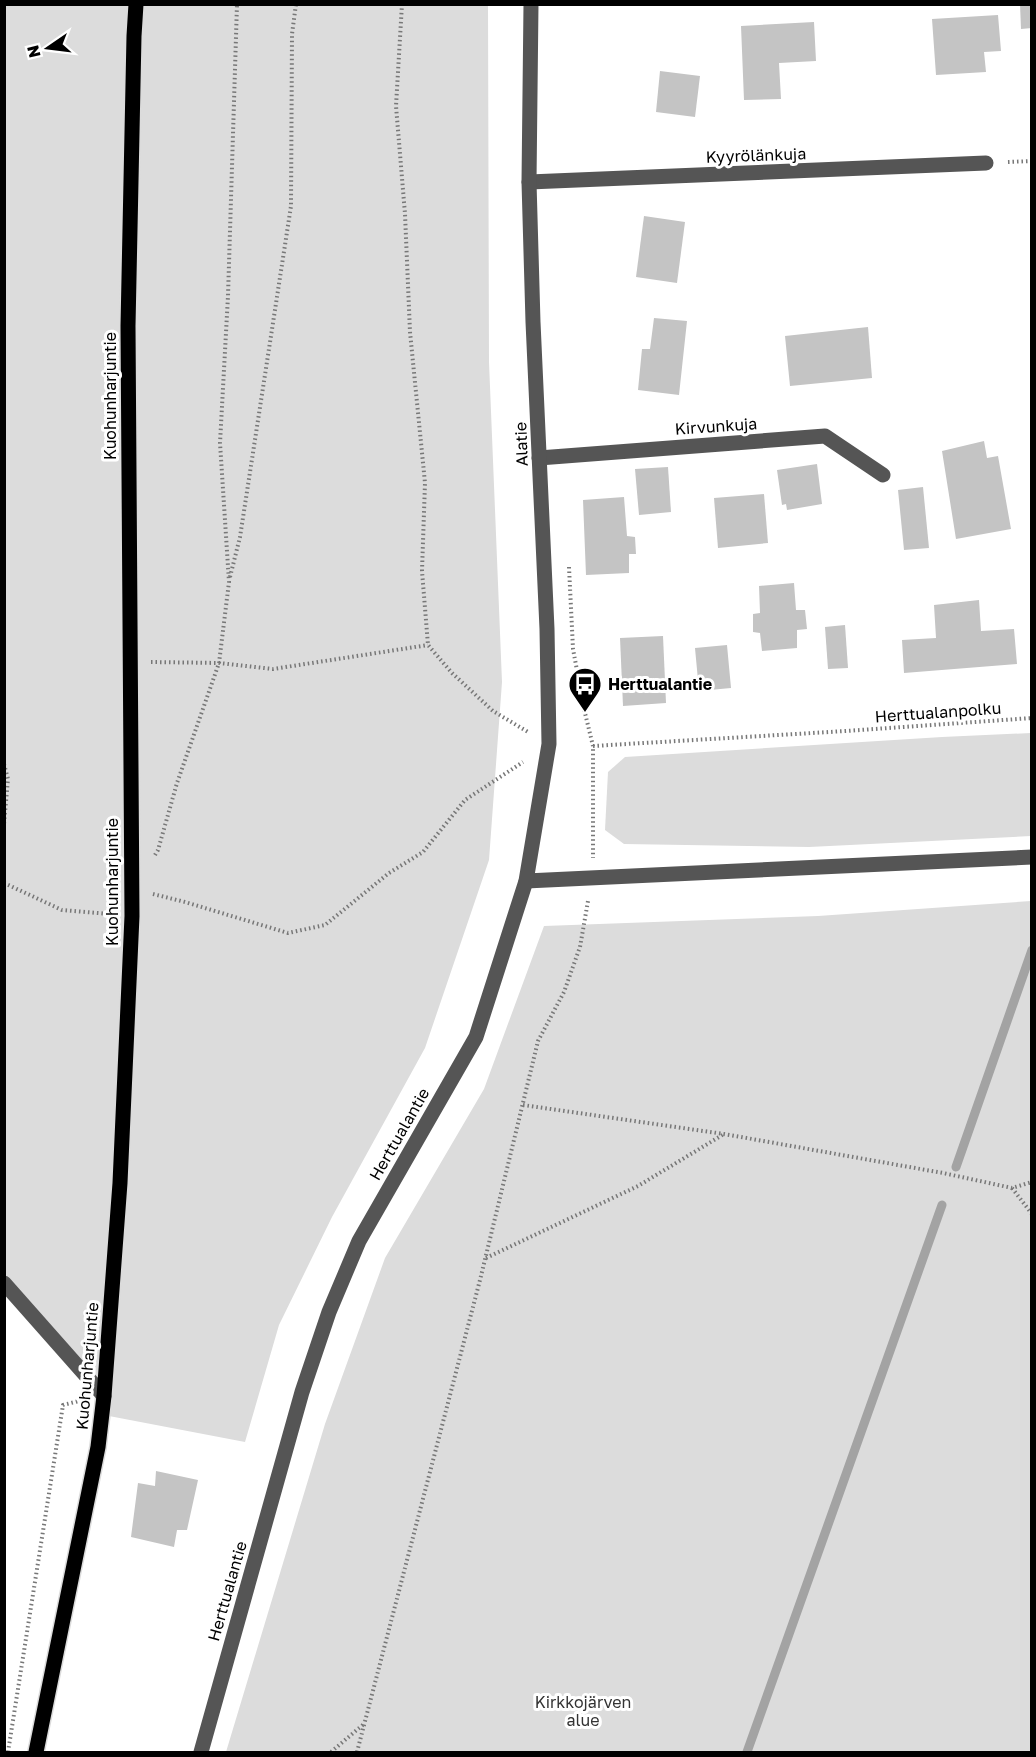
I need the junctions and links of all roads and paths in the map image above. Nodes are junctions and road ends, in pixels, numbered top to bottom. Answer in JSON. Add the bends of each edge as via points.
{"nodes":[{"id":1,"x":136,"y":4,"type":"edge"},
{"id":2,"x":237,"y":4,"type":"edge"},
{"id":3,"x":296,"y":4,"type":"edge"},
{"id":4,"x":402,"y":4,"type":"edge"},
{"id":5,"x":531,"y":4,"type":"edge"},
{"id":6,"x":986,"y":163,"type":"dead end"},
{"id":7,"x":529,"y":182,"type":"junction"},
{"id":8,"x":539,"y":458,"type":"junction"},
{"id":9,"x":883,"y":475,"type":"dead end"},
{"id":10,"x":229,"y":582,"type":"junction"},
{"id":11,"x":428,"y":645,"type":"junction"},
{"id":12,"x":130,"y":662,"type":"junction"},
{"id":13,"x":219,"y":663,"type":"junction"},
{"id":14,"x":1032,"y":718,"type":"edge"},
{"id":15,"x":549,"y":744,"type":"junction"},
{"id":16,"x":593,"y":746,"type":"dead end"},
{"id":17,"x":4,"y":764,"type":"edge"},
{"id":18,"x":4,"y":824,"type":"edge"},
{"id":19,"x":1032,"y":857,"type":"edge"},
{"id":20,"x":526,"y":881,"type":"junction"},
{"id":21,"x":4,"y":883,"type":"edge"},
{"id":22,"x":131,"y":889,"type":"junction"},
{"id":23,"x":132,"y":916,"type":"junction"},
{"id":24,"x":523,"y":1104,"type":"dead end"},
{"id":25,"x":724,"y":1134,"type":"junction"},
{"id":26,"x":1032,"y":1182,"type":"edge"},
{"id":27,"x":1012,"y":1188,"type":"junction"},
{"id":28,"x":1032,"y":1214,"type":"edge"},
{"id":29,"x":485,"y":1258,"type":"dead end"},
{"id":30,"x":4,"y":1283,"type":"edge"},
{"id":31,"x":104,"y":1396,"type":"junction"},
{"id":32,"x":365,"y":1723,"type":"dead end"},
{"id":33,"x":8,"y":1752,"type":"edge"},
{"id":34,"x":36,"y":1752,"type":"edge"},
{"id":35,"x":201,"y":1752,"type":"edge"},
{"id":36,"x":331,"y":1752,"type":"edge"}],
"edges":[{"from":1,"to":12,"type":"main road","name":"Kuohunharjuntie","via":[[128,326]]},
{"from":2,"to":10,"type":"path","via":[[220,443]]},
{"from":3,"to":10,"type":"path","via":[[292,34],[291,207],[240,537]]},
{"from":4,"to":11,"type":"path","via":[[396,106],[410,332],[425,483],[422,571]]},
{"from":5,"to":7,"type":"street","name":"Alatie"},
{"from":6,"to":7,"type":"street","name":"Kyyrölänkuja"},
{"from":7,"to":8,"type":"street","name":"Alatie"},
{"from":8,"to":9,"type":"street","name":"Kirvunkuja","via":[[825,436]]},
{"from":8,"to":15,"type":"street","name":"Alatie","via":[[548,629]]},
{"from":10,"to":13,"type":"path"},
{"from":11,"to":13,"type":"path","via":[[273,669]]},
{"from":11,"to":15,"type":"path","via":[[493,711]]},
{"from":12,"to":13,"type":"path"},
{"from":12,"to":22,"type":"main road","name":"Kuohunharjuntie"},
{"from":13,"to":22,"type":"path","via":[[158,850]]},
{"from":14,"to":16,"type":"path","name":"Herttualanpolku"},
{"from":15,"to":20,"type":"street","name":"Alatie"},
{"from":15,"to":22,"type":"path","via":[[465,800],[423,852],[389,873],[325,925],[288,933]]},
{"from":17,"to":18,"type":"path","via":[[8,778]]},
{"from":19,"to":20,"type":"street"},
{"from":20,"to":35,"type":"street","name":"Herttualantie","via":[[476,1036],[359,1241],[329,1312],[302,1392]]},
{"from":21,"to":23,"type":"path","via":[[62,910]]},
{"from":22,"to":23,"type":"main road","name":"Kuohunharjuntie"},
{"from":23,"to":31,"type":"main road","name":"Kuohunharjuntie","via":[[120,1183]]},
{"from":24,"to":25,"type":"path"},
{"from":25,"to":27,"type":"path"},
{"from":25,"to":29,"type":"path","via":[[638,1186]]},
{"from":26,"to":27,"type":"path"},
{"from":27,"to":28,"type":"path"},
{"from":30,"to":31,"type":"street"},
{"from":31,"to":33,"type":"path","via":[[63,1405]]},
{"from":31,"to":34,"type":"main road","name":"Kuohunharjuntie","via":[[98,1446]]},
{"from":32,"to":36,"type":"path"}]}
